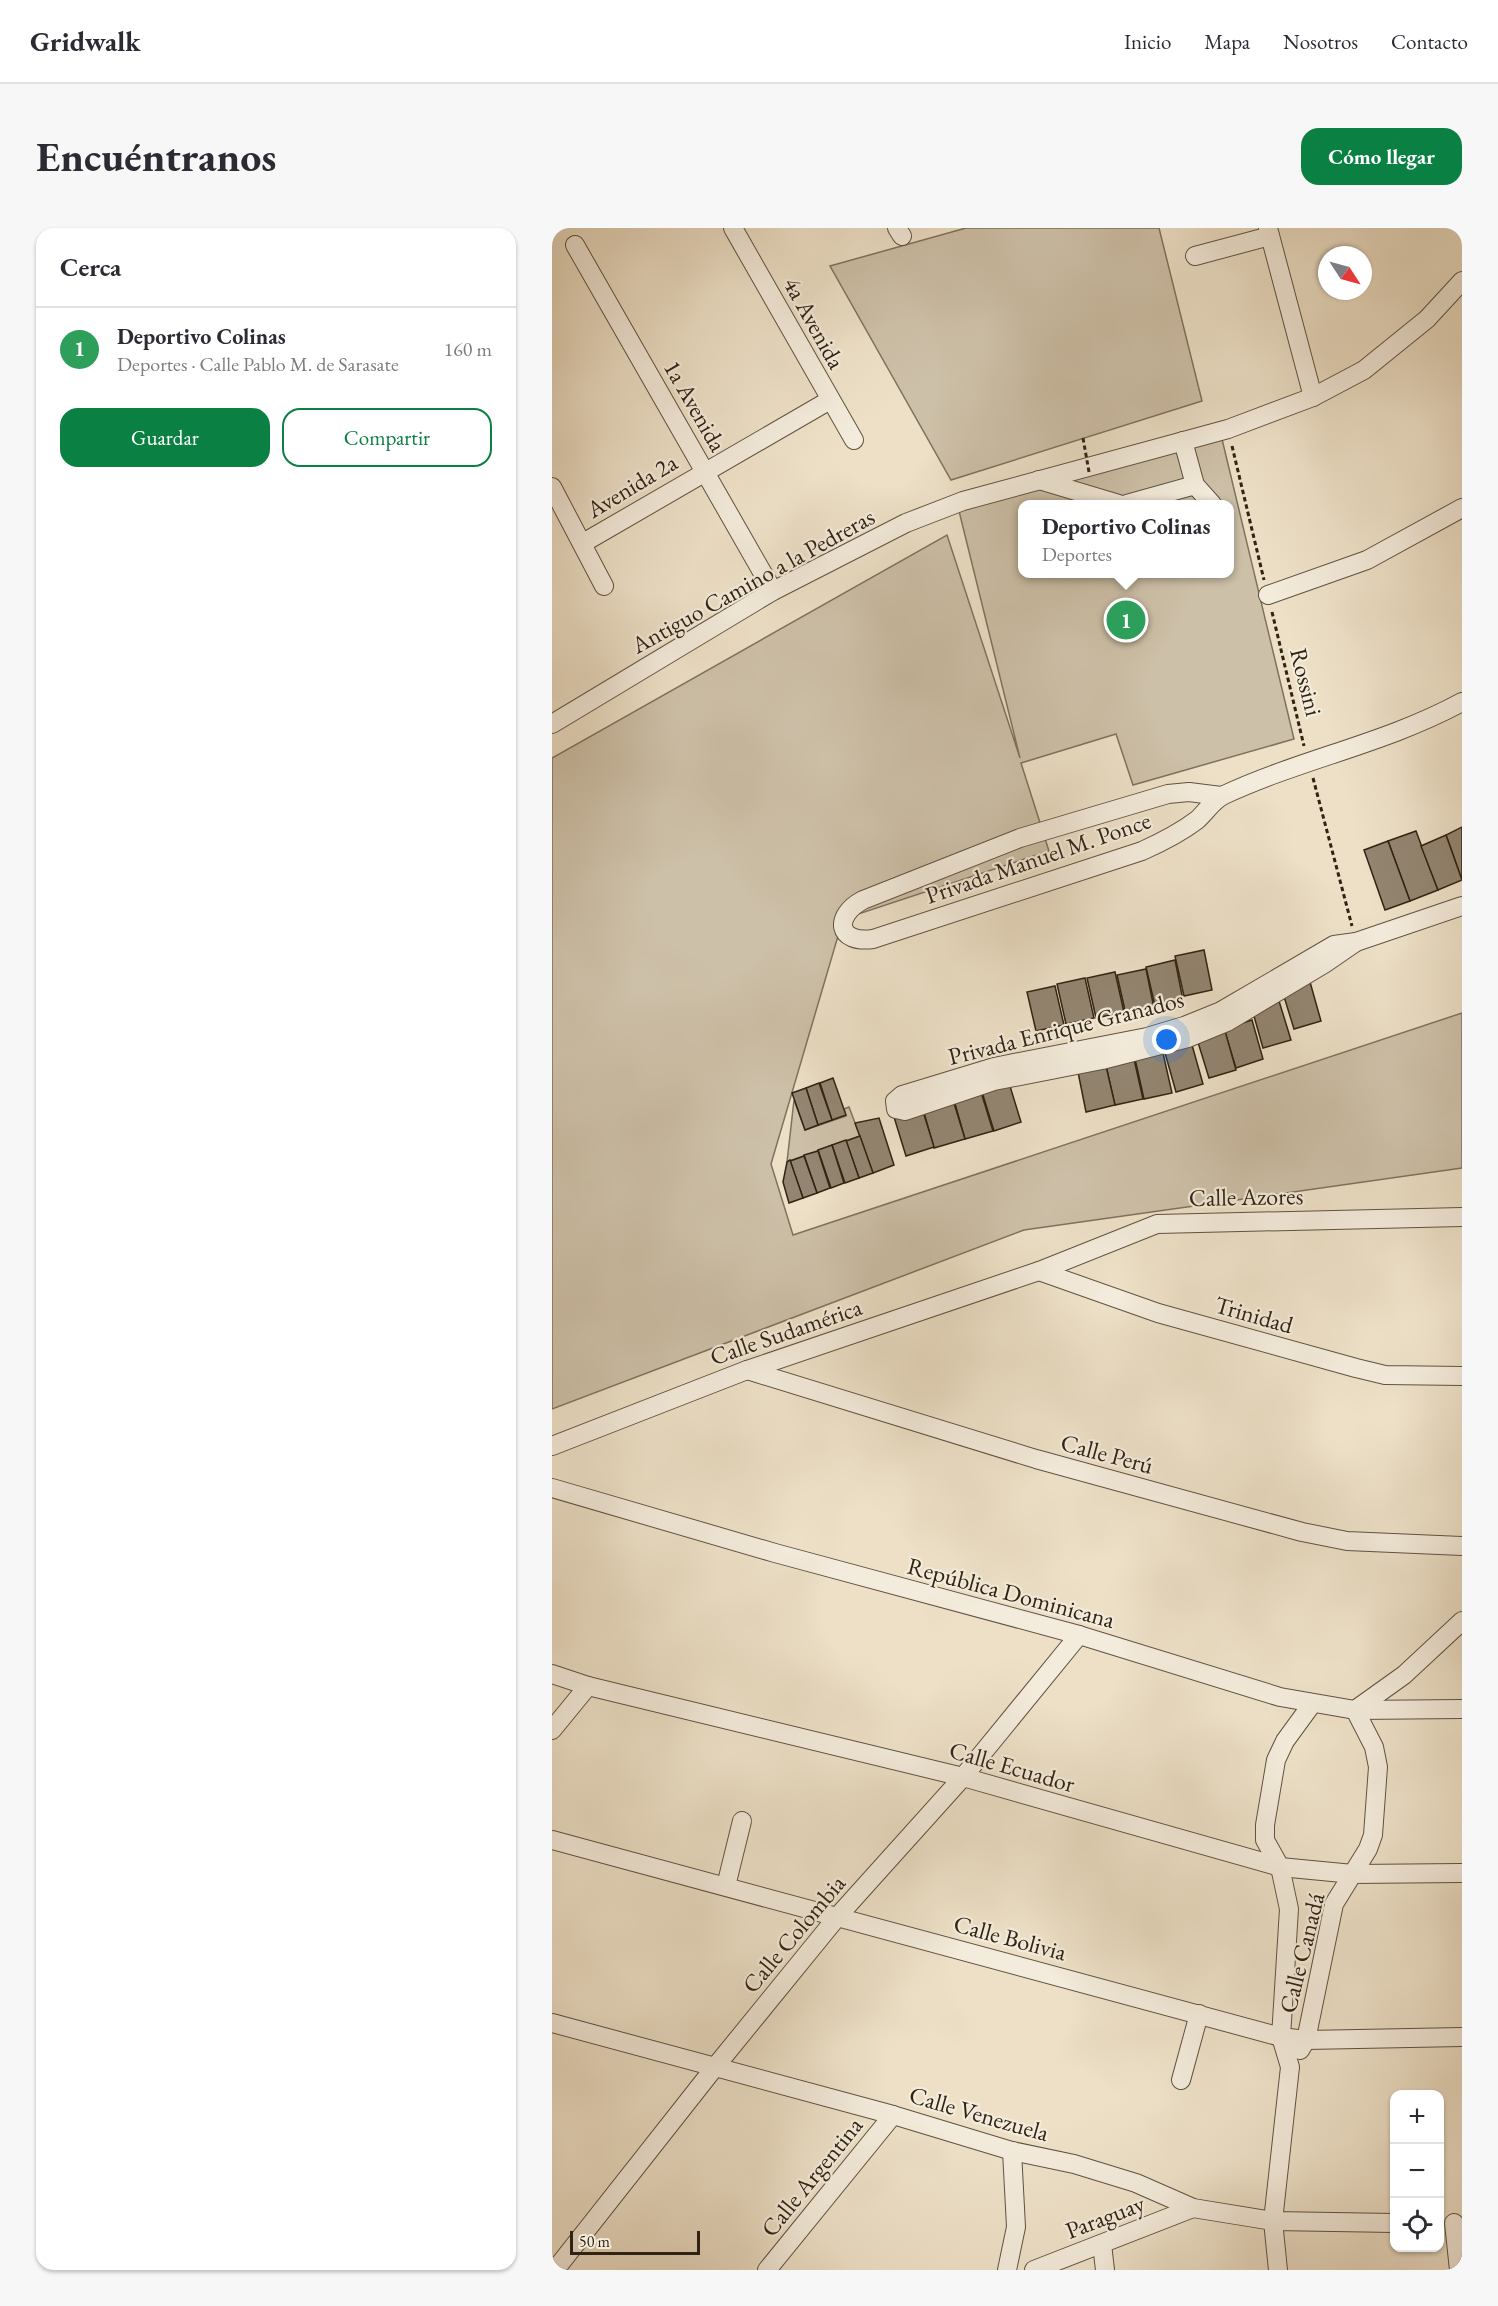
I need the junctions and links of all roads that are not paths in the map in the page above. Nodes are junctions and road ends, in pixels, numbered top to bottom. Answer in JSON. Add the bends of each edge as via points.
{"nodes":[{"id":1,"x":733,"y":228,"type":"edge"},
{"id":2,"x":1269,"y":232,"type":"edge"},
{"id":3,"x":575,"y":246,"type":"dead end"},
{"id":4,"x":1195,"y":256,"type":"dead end"},
{"id":5,"x":1462,"y":280,"type":"edge"},
{"id":6,"x":1313,"y":397,"type":"junction"},
{"id":7,"x":830,"y":400,"type":"junction"},
{"id":8,"x":854,"y":440,"type":"dead end"},
{"id":9,"x":1183,"y":441,"type":"junction"},
{"id":10,"x":704,"y":471,"type":"junction"},
{"id":11,"x":1039,"y":480,"type":"junction"},
{"id":12,"x":1195,"y":485,"type":"junction"},
{"id":13,"x":552,"y":487,"type":"edge"},
{"id":14,"x":1106,"y":500,"type":"edge"},
{"id":15,"x":1141,"y":500,"type":"edge"},
{"id":16,"x":1208,"y":500,"type":"edge"},
{"id":17,"x":1462,"y":508,"type":"edge"},
{"id":18,"x":583,"y":543,"type":"junction"},
{"id":19,"x":604,"y":586,"type":"dead end"},
{"id":20,"x":772,"y":591,"type":"junction"},
{"id":21,"x":1268,"y":595,"type":"road end"},
{"id":22,"x":1462,"y":702,"type":"edge"},
{"id":23,"x":552,"y":724,"type":"edge"},
{"id":24,"x":1221,"y":796,"type":"junction"},
{"id":25,"x":1462,"y":906,"type":"edge"},
{"id":26,"x":1356,"y":942,"type":"junction"},
{"id":27,"x":1462,"y":1217,"type":"edge"},
{"id":28,"x":1040,"y":1271,"type":"junction"},
{"id":29,"x":747,"y":1370,"type":"junction"},
{"id":30,"x":1462,"y":1376,"type":"edge"},
{"id":31,"x":552,"y":1446,"type":"edge"},
{"id":32,"x":552,"y":1488,"type":"edge"},
{"id":33,"x":1462,"y":1546,"type":"edge"},
{"id":34,"x":1462,"y":1621,"type":"edge"},
{"id":35,"x":1079,"y":1635,"type":"junction"},
{"id":36,"x":552,"y":1674,"type":"edge"},
{"id":37,"x":588,"y":1686,"type":"junction"},
{"id":38,"x":1312,"y":1704,"type":"junction"},
{"id":39,"x":1462,"y":1709,"type":"edge"},
{"id":40,"x":1355,"y":1710,"type":"junction"},
{"id":41,"x":552,"y":1730,"type":"edge"},
{"id":42,"x":963,"y":1777,"type":"junction"},
{"id":43,"x":742,"y":1821,"type":"dead end"},
{"id":44,"x":552,"y":1840,"type":"edge"},
{"id":45,"x":1280,"y":1867,"type":"junction"},
{"id":46,"x":1462,"y":1873,"type":"edge"},
{"id":47,"x":1353,"y":1874,"type":"junction"},
{"id":48,"x":726,"y":1886,"type":"junction"},
{"id":49,"x":838,"y":1916,"type":"junction"},
{"id":50,"x":1199,"y":2014,"type":"junction"},
{"id":51,"x":552,"y":2023,"type":"edge"},
{"id":52,"x":1281,"y":2037,"type":"junction"},
{"id":53,"x":1462,"y":2037,"type":"edge"},
{"id":54,"x":1306,"y":2040,"type":"junction"},
{"id":55,"x":715,"y":2067,"type":"junction"},
{"id":56,"x":1290,"y":2067,"type":"junction"},
{"id":57,"x":1181,"y":2080,"type":"dead end"},
{"id":58,"x":893,"y":2115,"type":"junction"},
{"id":59,"x":1012,"y":2151,"type":"junction"},
{"id":60,"x":1193,"y":2208,"type":"junction"},
{"id":61,"x":1273,"y":2221,"type":"junction"},
{"id":62,"x":1390,"y":2223,"type":"edge"},
{"id":63,"x":1452,"y":2223,"type":"edge"},
{"id":64,"x":1102,"y":2244,"type":"junction"},
{"id":65,"x":555,"y":2270,"type":"edge"},
{"id":66,"x":767,"y":2270,"type":"edge"},
{"id":67,"x":1007,"y":2270,"type":"edge"},
{"id":68,"x":1034,"y":2270,"type":"edge"},
{"id":69,"x":1106,"y":2270,"type":"edge"},
{"id":70,"x":1278,"y":2270,"type":"edge"},
{"id":71,"x":1459,"y":2270,"type":"edge"}],
"edges":[{"from":1,"to":7,"type":"street","name":"4a Avenida"},
{"from":2,"to":4,"type":"street"},
{"from":2,"to":6,"type":"street"},
{"from":3,"to":10,"type":"street","name":"1a Avenida"},
{"from":5,"to":6,"type":"street","name":"Antiguo Camino a la Pedreras","via":[[1427,319],[1364,370]]},
{"from":6,"to":9,"type":"street","name":"Antiguo Camino a la Pedreras","via":[[1228,429]]},
{"from":7,"to":8,"type":"street","name":"4a Avenida"},
{"from":7,"to":10,"type":"street","name":"Avenida 2a"},
{"from":9,"to":11,"type":"street","name":"Antiguo Camino a la Pedreras"},
{"from":9,"to":12,"type":"street"},
{"from":10,"to":18,"type":"street","name":"Avenida 2a"},
{"from":10,"to":20,"type":"street","name":"1a Avenida"},
{"from":11,"to":14,"type":"street"},
{"from":11,"to":20,"type":"street","name":"Antiguo Camino a la Pedreras","via":[[963,501],[906,523]]},
{"from":12,"to":15,"type":"street"},
{"from":12,"to":16,"type":"street"},
{"from":13,"to":18,"type":"street"},
{"from":17,"to":21,"type":"street","via":[[1367,560]]},
{"from":18,"to":19,"type":"street"},
{"from":20,"to":23,"type":"street","name":"Antiguo Camino a la Pedreras"},
{"from":22,"to":24,"type":"street","name":"Privada Manuel M. Ponce","via":[[1362,746]]},
{"from":24,"to":24,"type":"street","name":"Privada Manuel M. Ponce","via":[[1173,837],[1142,851],[873,939],[858,941],[847,935],[842,926],[852,906],[863,900],[1020,838],[1168,794]]},
{"from":25,"to":26,"type":"street"},
{"from":26,"to":26,"type":"street","name":"Privada Enrique Granados","via":[[1334,945],[1221,1011],[1184,1026],[994,1067],[902,1095],[895,1101],[896,1109],[905,1111],[994,1081],[1112,1058],[1188,1038],[1227,1022]]},
{"from":27,"to":28,"type":"street","name":"Calle Azores","via":[[1157,1224]]},
{"from":28,"to":29,"type":"street","name":"Calle Sudamérica"},
{"from":28,"to":30,"type":"street","name":"Trinidad","via":[[1158,1313],[1384,1375]]},
{"from":29,"to":31,"type":"street","name":"Calle Sudamérica"},
{"from":29,"to":33,"type":"street","name":"Calle Perú","via":[[1036,1459],[1302,1532],[1347,1541]]},
{"from":32,"to":35,"type":"street","name":"República Dominicana"},
{"from":34,"to":40,"type":"street","via":[[1404,1675]]},
{"from":35,"to":38,"type":"street","name":"República Dominicana"},
{"from":35,"to":42,"type":"street","name":"Calle Colombia"},
{"from":36,"to":37,"type":"street","name":"Calle Ecuador"},
{"from":37,"to":41,"type":"street"},
{"from":37,"to":42,"type":"street","name":"Calle Ecuador"},
{"from":38,"to":40,"type":"street","name":"República Dominicana"},
{"from":38,"to":45,"type":"street","name":"Calle Canadá","via":[[1276,1760],[1264,1825],[1265,1840]]},
{"from":39,"to":40,"type":"street","name":"República Dominicana"},
{"from":40,"to":47,"type":"street","name":"Calle Canadá","via":[[1374,1747],[1378,1767],[1373,1835]]},
{"from":42,"to":45,"type":"street","name":"Calle Ecuador"},
{"from":42,"to":49,"type":"street","name":"Calle Colombia"},
{"from":43,"to":48,"type":"street"},
{"from":44,"to":48,"type":"street","name":"Calle Bolivia"},
{"from":45,"to":47,"type":"street","name":"Calle Ecuador"},
{"from":45,"to":52,"type":"street","name":"Calle Canadá","via":[[1289,1909]]},
{"from":46,"to":47,"type":"street","name":"Calle Ecuador"},
{"from":47,"to":54,"type":"street","name":"Calle Canadá","via":[[1334,1904]]},
{"from":48,"to":49,"type":"street","name":"Calle Bolivia"},
{"from":49,"to":50,"type":"street","name":"Calle Bolivia"},
{"from":49,"to":55,"type":"street","name":"Calle Colombia"},
{"from":50,"to":52,"type":"street","name":"Calle Bolivia"},
{"from":50,"to":57,"type":"street"},
{"from":51,"to":55,"type":"street","name":"Calle Venezuela"},
{"from":52,"to":54,"type":"street","name":"Calle Bolivia"},
{"from":52,"to":56,"type":"street","name":"Calle Canadá"},
{"from":53,"to":54,"type":"street","name":"Calle Bolivia"},
{"from":54,"to":56,"type":"street","name":"Calle Canadá"},
{"from":55,"to":58,"type":"street","name":"Calle Venezuela"},
{"from":55,"to":65,"type":"street","name":"Calle Colombia"},
{"from":56,"to":61,"type":"street","name":"Calle Canadá"},
{"from":58,"to":59,"type":"street","name":"Calle Venezuela"},
{"from":58,"to":66,"type":"street","name":"Calle Argentina"},
{"from":59,"to":60,"type":"street","name":"Calle Venezuela","via":[[1136,2183]]},
{"from":59,"to":67,"type":"street","via":[[1016,2227]]},
{"from":60,"to":61,"type":"street","name":"Calle Venezuela"},
{"from":60,"to":64,"type":"street","name":"Paraguay"},
{"from":61,"to":62,"type":"street","name":"Calle Venezuela"},
{"from":61,"to":70,"type":"street","name":"Calle Canadá"},
{"from":63,"to":71,"type":"street"},
{"from":64,"to":68,"type":"street","name":"Paraguay"},
{"from":64,"to":69,"type":"street"}]}
